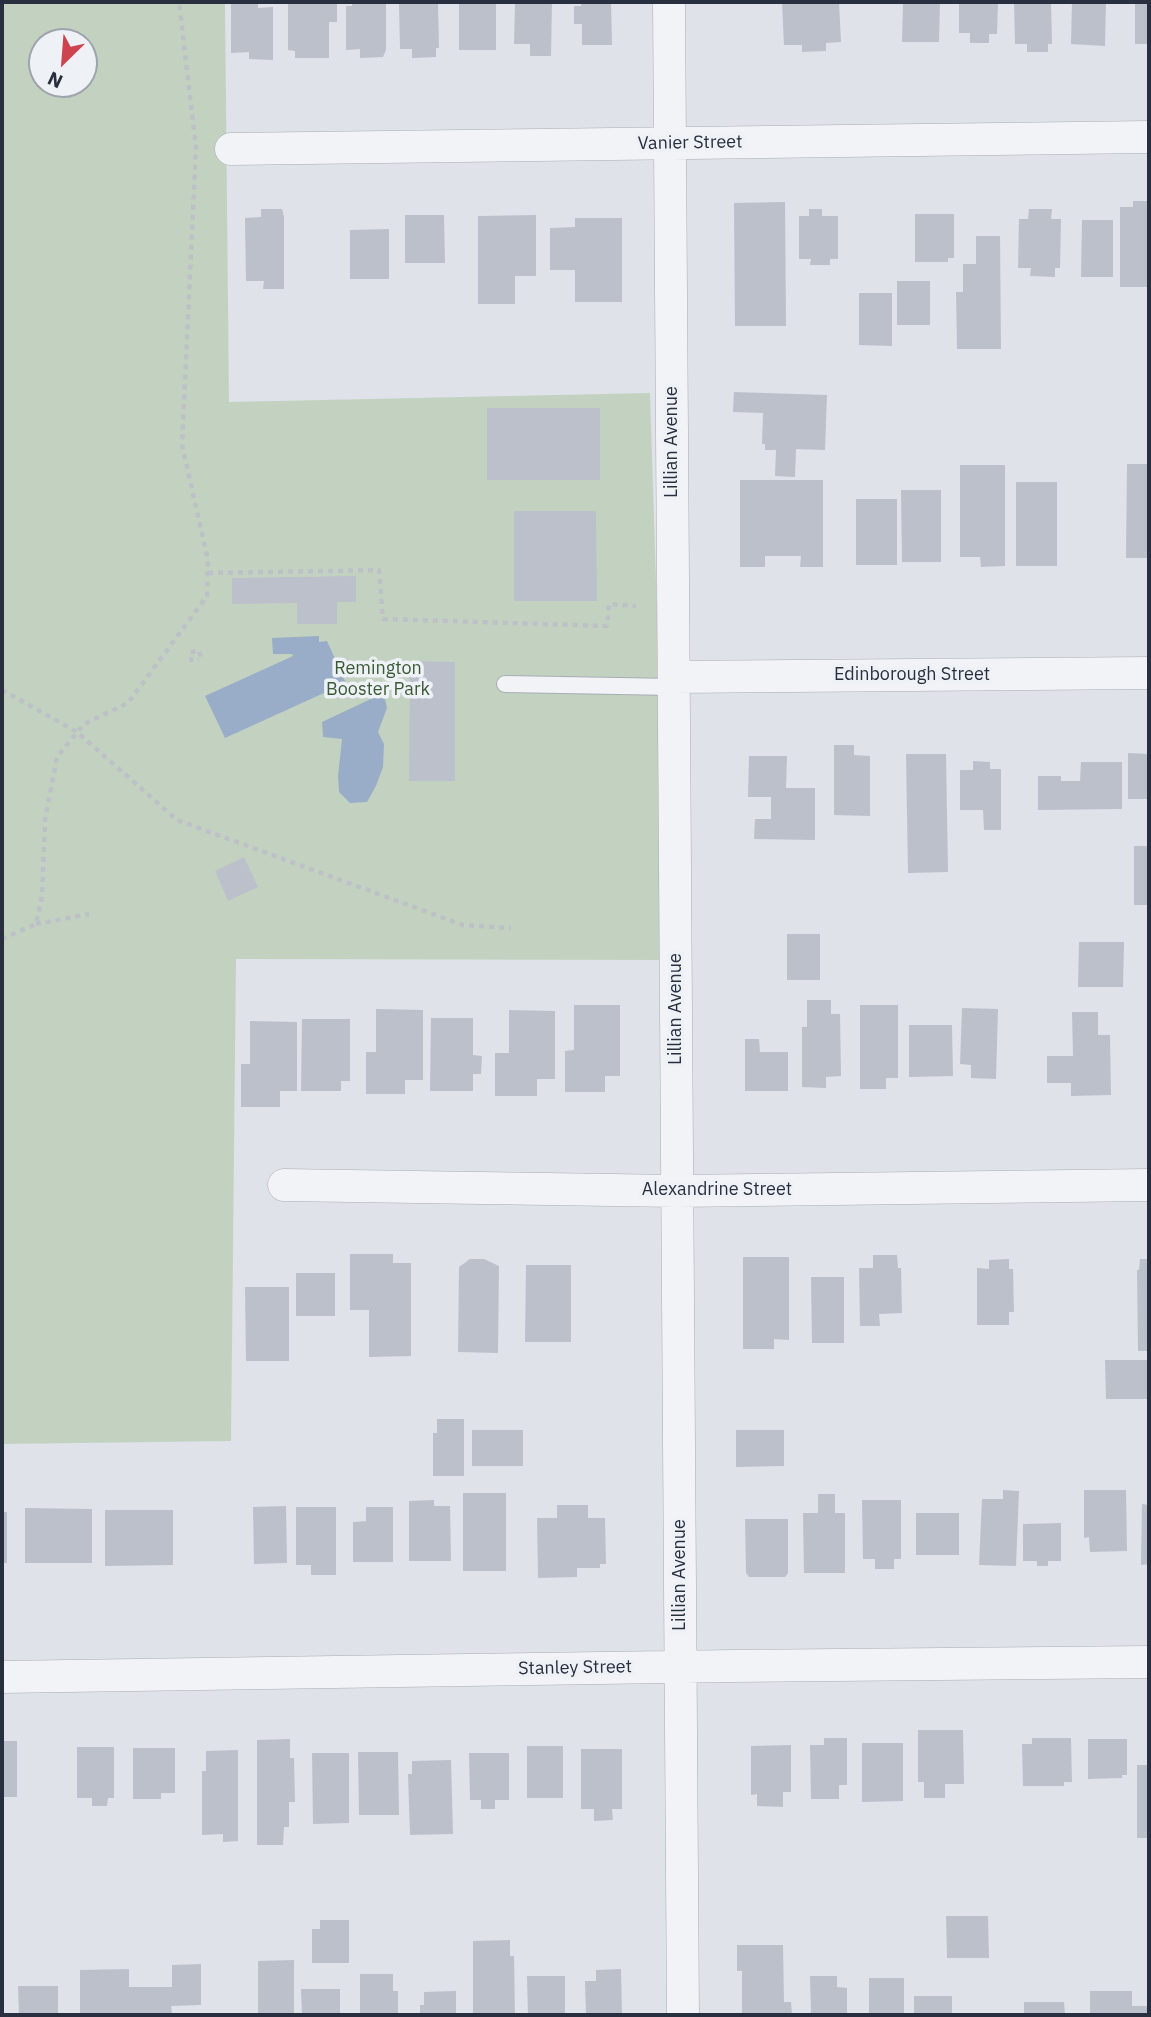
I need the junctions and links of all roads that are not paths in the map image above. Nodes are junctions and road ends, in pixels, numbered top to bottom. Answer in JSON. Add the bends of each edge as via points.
{"nodes":[{"id":1,"x":669,"y":2,"type":"edge"},
{"id":2,"x":1149,"y":137,"type":"edge"},
{"id":3,"x":670,"y":143,"type":"junction"},
{"id":4,"x":231,"y":149,"type":"dead end"},
{"id":5,"x":1149,"y":673,"type":"edge"},
{"id":6,"x":674,"y":682,"type":"junction"},
{"id":7,"x":505,"y":684,"type":"dead end"},
{"id":8,"x":284,"y":1185,"type":"dead end"},
{"id":9,"x":1149,"y":1185,"type":"edge"},
{"id":10,"x":677,"y":1191,"type":"junction"},
{"id":11,"x":1149,"y":1662,"type":"edge"},
{"id":12,"x":681,"y":1667,"type":"junction"},
{"id":13,"x":2,"y":1677,"type":"edge"},
{"id":14,"x":683,"y":2015,"type":"edge"}],
"edges":[{"from":1,"to":3,"type":"street","name":"Lillian Avenue"},
{"from":2,"to":3,"type":"street","name":"Vanier Street"},
{"from":3,"to":4,"type":"street","name":"Vanier Street"},
{"from":3,"to":6,"type":"street","name":"Lillian Avenue"},
{"from":5,"to":6,"type":"street","name":"Edinborough Street"},
{"from":6,"to":7,"type":"lane"},
{"from":6,"to":10,"type":"street","name":"Lillian Avenue"},
{"from":8,"to":10,"type":"street","name":"Alexandrine Street"},
{"from":9,"to":10,"type":"street","name":"Alexandrine Street"},
{"from":10,"to":12,"type":"street","name":"Lillian Avenue"},
{"from":11,"to":12,"type":"street","name":"Stanley Street"},
{"from":12,"to":13,"type":"street","name":"Stanley Street"},
{"from":12,"to":14,"type":"street","name":"Lillian Avenue"}]}
